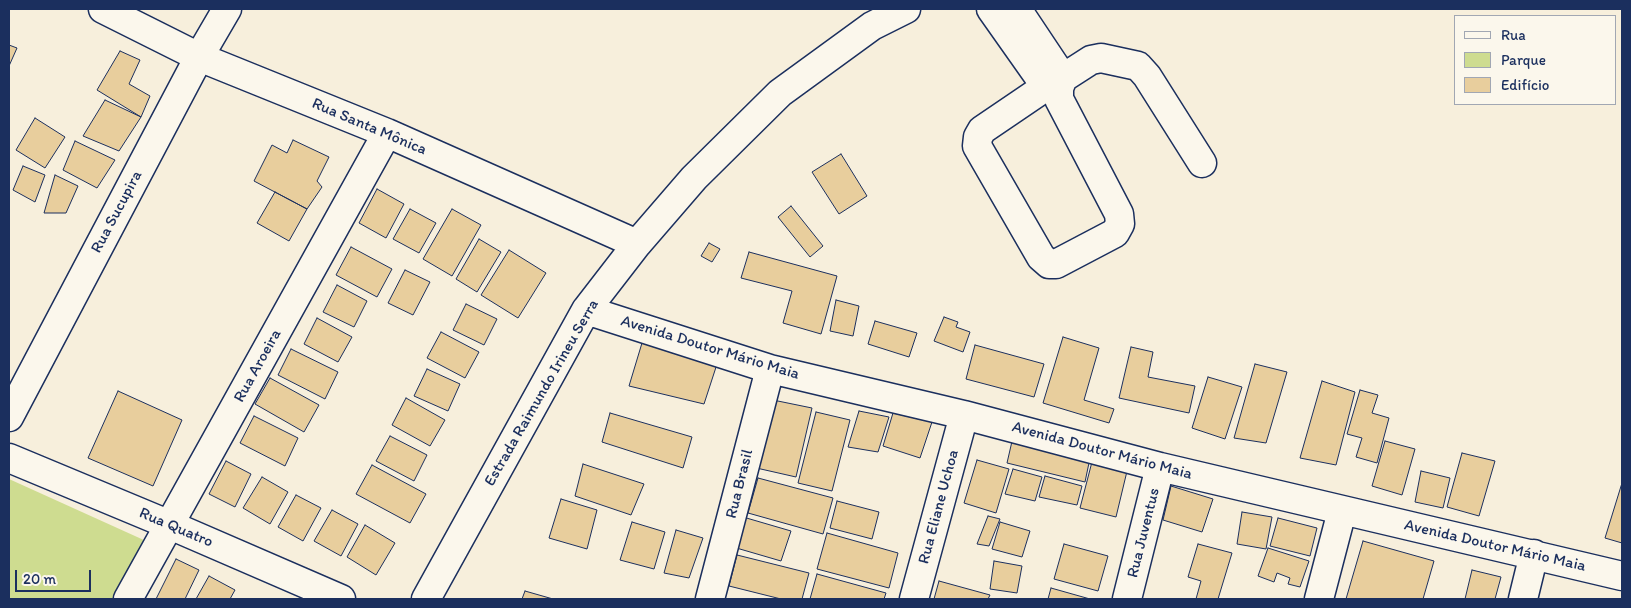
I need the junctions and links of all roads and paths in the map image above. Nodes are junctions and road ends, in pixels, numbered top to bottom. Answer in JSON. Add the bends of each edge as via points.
{"nodes":[{"id":1,"x":103,"y":9,"type":"edge"},
{"id":2,"x":227,"y":9,"type":"edge"},
{"id":3,"x":906,"y":9,"type":"edge"},
{"id":4,"x":991,"y":9,"type":"edge"},
{"id":5,"x":1017,"y":9,"type":"edge"},
{"id":6,"x":199,"y":57,"type":"junction"},
{"id":7,"x":1062,"y":78,"type":"junction"},
{"id":8,"x":387,"y":134,"type":"junction"},
{"id":9,"x":1202,"y":163,"type":"dead end"},
{"id":10,"x":636,"y":244,"type":"junction"},
{"id":11,"x":586,"y":310,"type":"junction"},
{"id":12,"x":770,"y":369,"type":"junction"},
{"id":13,"x":964,"y":415,"type":"junction"},
{"id":14,"x":9,"y":417,"type":"edge"},
{"id":15,"x":9,"y":458,"type":"edge"},
{"id":16,"x":1160,"y":467,"type":"junction"},
{"id":17,"x":1342,"y":511,"type":"junction"},
{"id":18,"x":170,"y":524,"type":"junction"},
{"id":19,"x":1534,"y":554,"type":"junction"},
{"id":20,"x":1622,"y":576,"type":"edge"},
{"id":21,"x":128,"y":599,"type":"edge"},
{"id":22,"x":342,"y":599,"type":"edge"},
{"id":23,"x":426,"y":599,"type":"edge"},
{"id":24,"x":710,"y":599,"type":"edge"},
{"id":25,"x":914,"y":599,"type":"edge"},
{"id":26,"x":1127,"y":599,"type":"edge"},
{"id":27,"x":1319,"y":599,"type":"edge"},
{"id":28,"x":1523,"y":599,"type":"edge"}],
"edges":[{"from":1,"to":6,"type":"street","name":"Rua Santa Mônica"},
{"from":2,"to":6,"type":"street","name":"Rua Sucupira"},
{"from":3,"to":10,"type":"street","name":"Estrada Raimundo Irineu Serra","via":[[872,26],[780,93],[694,178]]},
{"from":4,"to":7,"type":"street","via":[[1042,84],[1038,92],[982,130],[977,146],[1041,257],[1049,264],[1056,264],[1115,233],[1120,224],[1119,214],[1059,100]]},
{"from":5,"to":7,"type":"street"},
{"from":6,"to":8,"type":"street","name":"Rua Santa Mônica"},
{"from":6,"to":14,"type":"street","name":"Rua Sucupira"},
{"from":7,"to":9,"type":"street","via":[[1091,60],[1101,58],[1138,66]]},
{"from":8,"to":10,"type":"street","name":"Rua Santa Mônica"},
{"from":8,"to":18,"type":"street","name":"Rua Aroeira"},
{"from":10,"to":11,"type":"street","name":"Estrada Raimundo Irineu Serra"},
{"from":11,"to":12,"type":"street","name":"Avenida Doutor Mário Maia"},
{"from":11,"to":23,"type":"street","name":"Estrada Raimundo Irineu Serra"},
{"from":12,"to":13,"type":"street","name":"Avenida Doutor Mário Maia"},
{"from":12,"to":24,"type":"street","name":"Rua Brasil"},
{"from":13,"to":16,"type":"street","name":"Avenida Doutor Mário Maia"},
{"from":13,"to":25,"type":"street","name":"Rua Eliane Uchoa"},
{"from":15,"to":18,"type":"street","name":"Rua Quatro"},
{"from":16,"to":17,"type":"street","name":"Avenida Doutor Mário Maia"},
{"from":16,"to":26,"type":"street","name":"Rua Juventus"},
{"from":17,"to":19,"type":"street","name":"Avenida Doutor Mário Maia"},
{"from":17,"to":27,"type":"street"},
{"from":18,"to":21,"type":"street","name":"Rua Aroeira"},
{"from":18,"to":22,"type":"street","name":"Rua Quatro"},
{"from":19,"to":20,"type":"street","name":"Avenida Doutor Mário Maia"},
{"from":19,"to":28,"type":"street"}]}
